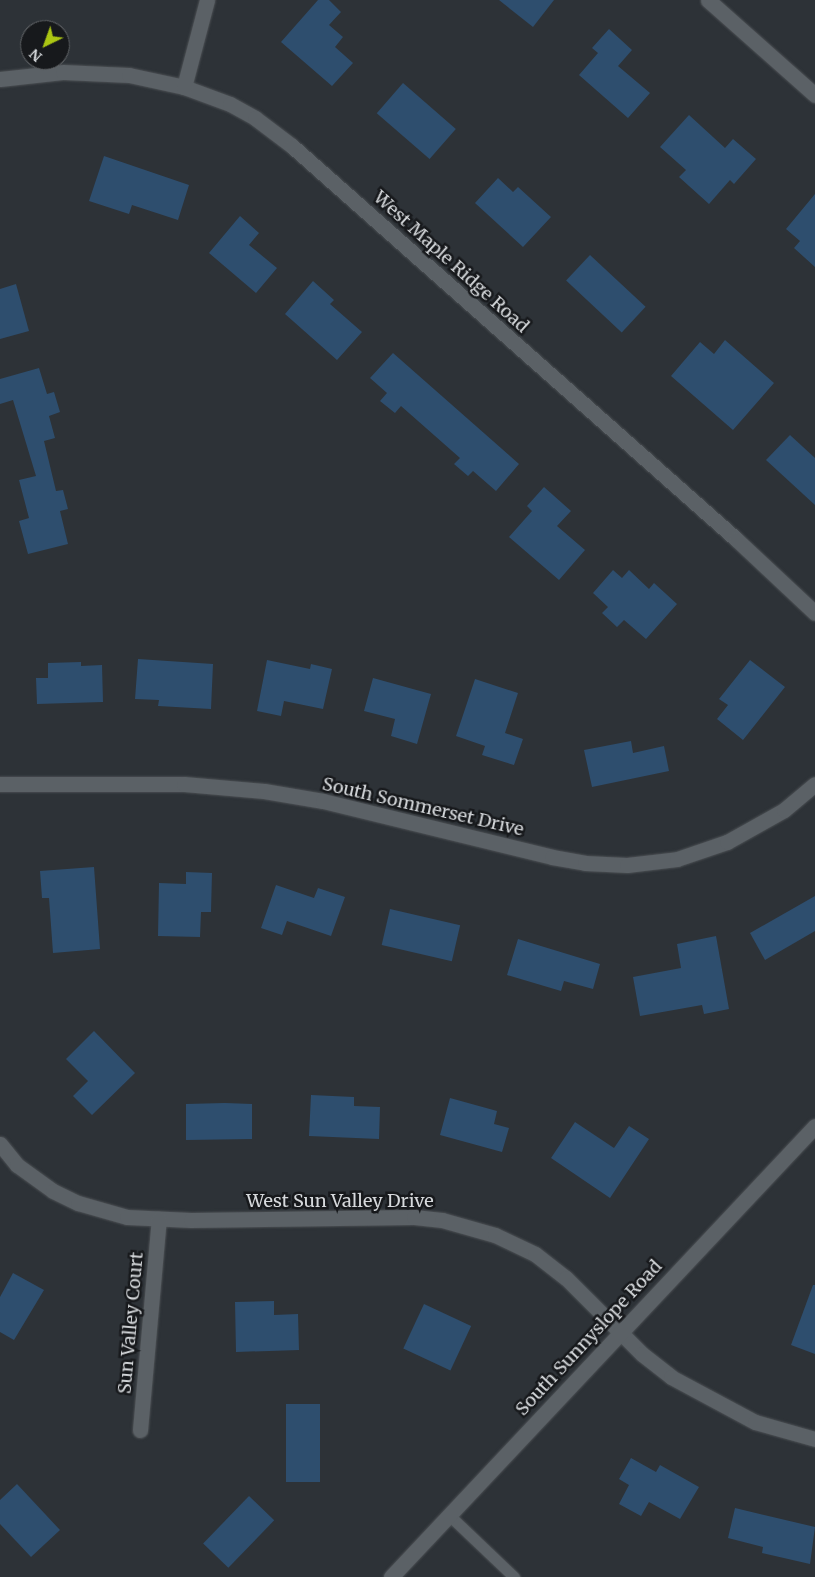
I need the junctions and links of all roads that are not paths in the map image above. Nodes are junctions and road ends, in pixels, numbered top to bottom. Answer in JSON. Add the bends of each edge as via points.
{"nodes":[{"id":1,"x":207,"y":0,"type":"edge"},
{"id":2,"x":708,"y":0,"type":"edge"},
{"id":3,"x":0,"y":79,"type":"edge"},
{"id":4,"x":184,"y":86,"type":"junction"},
{"id":5,"x":815,"y":95,"type":"edge"},
{"id":6,"x":815,"y":613,"type":"edge"},
{"id":7,"x":0,"y":784,"type":"edge"},
{"id":8,"x":815,"y":784,"type":"edge"},
{"id":9,"x":815,"y":1126,"type":"edge"},
{"id":10,"x":0,"y":1144,"type":"edge"},
{"id":11,"x":159,"y":1219,"type":"junction"},
{"id":12,"x":620,"y":1332,"type":"junction"},
{"id":13,"x":140,"y":1430,"type":"dead end"},
{"id":14,"x":815,"y":1439,"type":"edge"},
{"id":15,"x":449,"y":1515,"type":"junction"},
{"id":16,"x":391,"y":1577,"type":"edge"},
{"id":17,"x":514,"y":1577,"type":"edge"}],
"edges":[{"from":1,"to":4,"type":"street"},
{"from":2,"to":5,"type":"street"},
{"from":3,"to":4,"type":"street","name":"West Maple Ridge Road","via":[[63,72],[97,73]]},
{"from":4,"to":6,"type":"street","name":"West Maple Ridge Road","via":[[230,104],[292,146]]},
{"from":7,"to":8,"type":"street","name":"South Sommerset Drive","via":[[184,784],[264,791],[323,801],[552,857],[584,863],[627,864],[677,859],[727,842],[784,810]]},
{"from":9,"to":12,"type":"street","name":"South Sunnyslope Road"},
{"from":10,"to":11,"type":"street","name":"West Sun Valley Drive","via":[[28,1174],[78,1203],[127,1217]]},
{"from":11,"to":12,"type":"street","name":"West Sun Valley Drive","via":[[414,1217],[471,1226],[535,1254],[566,1278]]},
{"from":11,"to":13,"type":"street","name":"Sun Valley Court"},
{"from":12,"to":14,"type":"street","name":"West Sun Valley Drive","via":[[671,1377],[732,1412],[782,1432]]},
{"from":12,"to":15,"type":"street","name":"South Sunnyslope Road"},
{"from":15,"to":16,"type":"street","name":"South Sunnyslope Road"},
{"from":15,"to":17,"type":"lane"}]}
